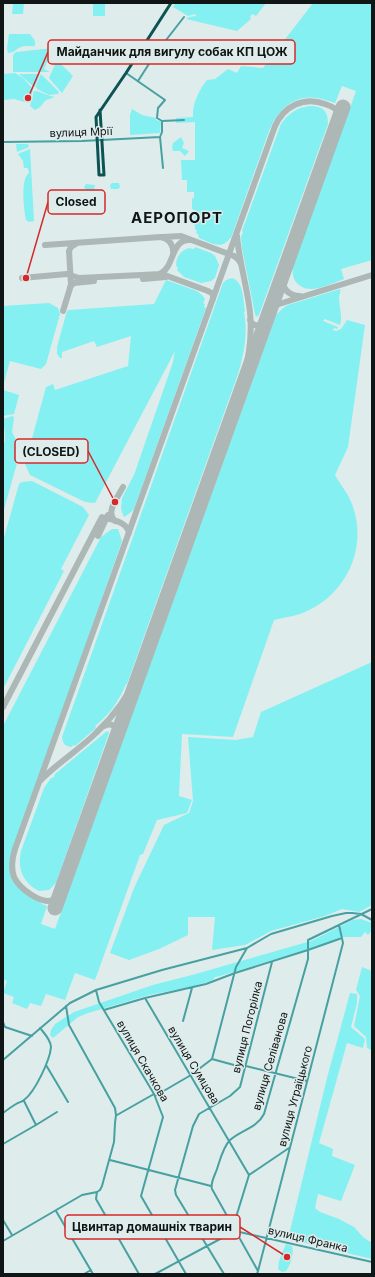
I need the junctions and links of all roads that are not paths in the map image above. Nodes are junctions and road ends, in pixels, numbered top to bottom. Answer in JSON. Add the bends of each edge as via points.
{"nodes":[{"id":1,"x":171,"y":3,"type":"edge"},
{"id":2,"x":184,"y":17,"type":"dead end"},
{"id":3,"x":126,"y":72,"type":"junction"},
{"id":4,"x":138,"y":81,"type":"junction"},
{"id":5,"x":100,"y":110,"type":"junction"},
{"id":6,"x":184,"y":120,"type":"dead end"},
{"id":7,"x":162,"y":121,"type":"junction"},
{"id":8,"x":160,"y":137,"type":"junction"},
{"id":9,"x":96,"y":140,"type":"junction"},
{"id":10,"x":101,"y":140,"type":"junction"},
{"id":11,"x":3,"y":142,"type":"edge"},
{"id":12,"x":163,"y":168,"type":"dead end"},
{"id":13,"x":372,"y":909,"type":"edge"},
{"id":14,"x":361,"y":914,"type":"junction"},
{"id":15,"x":372,"y":920,"type":"edge"},
{"id":16,"x":339,"y":925,"type":"junction"},
{"id":17,"x":342,"y":938,"type":"junction"},
{"id":18,"x":247,"y":948,"type":"junction"},
{"id":19,"x":308,"y":950,"type":"junction"},
{"id":20,"x":272,"y":962,"type":"junction"},
{"id":21,"x":235,"y":973,"type":"junction"},
{"id":22,"x":192,"y":988,"type":"junction"},
{"id":23,"x":96,"y":990,"type":"junction"},
{"id":24,"x":144,"y":998,"type":"junction"},
{"id":25,"x":66,"y":1006,"type":"junction"},
{"id":26,"x":104,"y":1010,"type":"junction"},
{"id":27,"x":183,"y":1021,"type":"dead end"},
{"id":28,"x":3,"y":1022,"type":"edge"},
{"id":29,"x":40,"y":1028,"type":"junction"},
{"id":30,"x":32,"y":1036,"type":"junction"},
{"id":31,"x":3,"y":1060,"type":"edge"},
{"id":32,"x":212,"y":1060,"type":"junction"},
{"id":33,"x":46,"y":1066,"type":"junction"},
{"id":34,"x":246,"y":1067,"type":"junction"},
{"id":35,"x":276,"y":1073,"type":"junction"},
{"id":36,"x":191,"y":1075,"type":"junction"},
{"id":37,"x":307,"y":1081,"type":"junction"},
{"id":38,"x":155,"y":1095,"type":"junction"},
{"id":39,"x":24,"y":1101,"type":"junction"},
{"id":40,"x":68,"y":1102,"type":"dead end"},
{"id":41,"x":210,"y":1109,"type":"junction"},
{"id":42,"x":57,"y":1112,"type":"dead end"},
{"id":43,"x":3,"y":1113,"type":"edge"},
{"id":44,"x":116,"y":1115,"type":"junction"},
{"id":45,"x":36,"y":1125,"type":"junction"},
{"id":46,"x":229,"y":1141,"type":"junction"},
{"id":47,"x":3,"y":1144,"type":"edge"},
{"id":48,"x":290,"y":1147,"type":"junction"},
{"id":49,"x":110,"y":1160,"type":"junction"},
{"id":50,"x":148,"y":1170,"type":"junction"},
{"id":51,"x":249,"y":1175,"type":"junction"},
{"id":52,"x":178,"y":1178,"type":"junction"},
{"id":53,"x":211,"y":1186,"type":"junction"},
{"id":54,"x":97,"y":1192,"type":"junction"},
{"id":55,"x":56,"y":1211,"type":"junction"},
{"id":56,"x":3,"y":1220,"type":"edge"},
{"id":57,"x":233,"y":1227,"type":"junction"},
{"id":58,"x":235,"y":1231,"type":"junction"},
{"id":59,"x":12,"y":1236,"type":"junction"},
{"id":60,"x":267,"y":1238,"type":"junction"},
{"id":61,"x":3,"y":1241,"type":"edge"},
{"id":62,"x":207,"y":1246,"type":"junction"},
{"id":63,"x":179,"y":1261,"type":"junction"},
{"id":64,"x":372,"y":1262,"type":"edge"},
{"id":65,"x":91,"y":1270,"type":"junction"},
{"id":66,"x":258,"y":1272,"type":"edge"},
{"id":67,"x":84,"y":1274,"type":"edge"},
{"id":68,"x":93,"y":1274,"type":"edge"},
{"id":69,"x":139,"y":1274,"type":"edge"},
{"id":70,"x":155,"y":1274,"type":"edge"},
{"id":71,"x":186,"y":1274,"type":"edge"},
{"id":72,"x":224,"y":1274,"type":"edge"}],
"edges":[{"from":1,"to":3,"type":"main road"},
{"from":2,"to":4,"type":"street"},
{"from":3,"to":4,"type":"street"},
{"from":3,"to":5,"type":"main road"},
{"from":4,"to":7,"type":"street","via":[[165,100],[158,108],[157,118]]},
{"from":5,"to":9,"type":"main road","via":[[96,117]]},
{"from":5,"to":10,"type":"main road"},
{"from":6,"to":7,"type":"street"},
{"from":7,"to":8,"type":"street"},
{"from":8,"to":10,"type":"street","name":"вулиця Мрії"},
{"from":8,"to":12,"type":"street"},
{"from":9,"to":10,"type":"street","name":"вулиця Мрії"},
{"from":9,"to":10,"type":"main road","via":[[99,175],[104,175]]},
{"from":9,"to":11,"type":"street","name":"вулиця Мрії"},
{"from":13,"to":14,"type":"street"},
{"from":14,"to":15,"type":"street"},
{"from":14,"to":16,"type":"street"},
{"from":14,"to":18,"type":"street","via":[[346,913],[332,916],[271,934]]},
{"from":16,"to":17,"type":"street","name":"вулиця Уграїцького"},
{"from":16,"to":19,"type":"street","name":"вулиця Селіванова","via":[[308,940]]},
{"from":17,"to":19,"type":"street"},
{"from":17,"to":37,"type":"street","name":"вулиця Уграїцького","via":[[343,943]]},
{"from":18,"to":21,"type":"street"},
{"from":18,"to":23,"type":"street"},
{"from":19,"to":20,"type":"street"},
{"from":19,"to":35,"type":"street","name":"вулиця Селіванова","via":[[308,959]]},
{"from":20,"to":21,"type":"street"},
{"from":20,"to":34,"type":"street","name":"вулиця Погорілка"},
{"from":21,"to":22,"type":"street"},
{"from":21,"to":32,"type":"street"},
{"from":22,"to":24,"type":"street"},
{"from":22,"to":27,"type":"street"},
{"from":23,"to":25,"type":"street"},
{"from":23,"to":26,"type":"street","name":"вулиця Скачкова"},
{"from":24,"to":26,"type":"street"},
{"from":24,"to":36,"type":"street","name":"вулиця Сумцова"},
{"from":25,"to":29,"type":"street"},
{"from":25,"to":44,"type":"street","via":[[69,1024],[113,1101]]},
{"from":26,"to":38,"type":"street","name":"вулиця Скачкова"},
{"from":28,"to":30,"type":"street","via":[[5,1027]]},
{"from":29,"to":30,"type":"street"},
{"from":29,"to":33,"type":"street","via":[[51,1047]]},
{"from":30,"to":31,"type":"street"},
{"from":32,"to":34,"type":"street"},
{"from":32,"to":36,"type":"street"},
{"from":33,"to":39,"type":"street","via":[[38,1083]]},
{"from":33,"to":40,"type":"street"},
{"from":34,"to":35,"type":"street"},
{"from":34,"to":41,"type":"street","name":"вулиця Погорілка","via":[[238,1090]]},
{"from":35,"to":37,"type":"street"},
{"from":35,"to":46,"type":"street","name":"вулиця Селіванова","via":[[262,1119]]},
{"from":36,"to":38,"type":"street"},
{"from":36,"to":41,"type":"street","name":"вулиця Сумцова"},
{"from":37,"to":48,"type":"street","name":"вулиця Уграїцького"},
{"from":38,"to":44,"type":"street"},
{"from":38,"to":50,"type":"street","name":"вулиця Скачкова","via":[[163,1117]]},
{"from":39,"to":43,"type":"street"},
{"from":39,"to":45,"type":"street"},
{"from":41,"to":46,"type":"street","name":"вулиця Сумцова"},
{"from":41,"to":52,"type":"street","name":"вулиця Погорілка","via":[[199,1114],[194,1122]]},
{"from":42,"to":45,"type":"street"},
{"from":44,"to":49,"type":"street"},
{"from":45,"to":47,"type":"street"},
{"from":46,"to":51,"type":"street","name":"вулиця Сумцова"},
{"from":46,"to":53,"type":"street"},
{"from":48,"to":51,"type":"street"},
{"from":48,"to":60,"type":"street","name":"вулиця Уграїцького"},
{"from":49,"to":50,"type":"street"},
{"from":49,"to":54,"type":"street","via":[[102,1186]]},
{"from":50,"to":52,"type":"street"},
{"from":50,"to":63,"type":"street","name":"вулиця Скачкова","via":[[141,1196]]},
{"from":51,"to":57,"type":"street"},
{"from":52,"to":53,"type":"street"},
{"from":52,"to":62,"type":"street","name":"вулиця Погорілка","via":[[175,1192]]},
{"from":53,"to":57,"type":"street"},
{"from":54,"to":55,"type":"street","via":[[85,1194]]},
{"from":54,"to":69,"type":"street","via":[[96,1199]]},
{"from":55,"to":59,"type":"street"},
{"from":55,"to":65,"type":"street"},
{"from":56,"to":59,"type":"street"},
{"from":57,"to":58,"type":"street"},
{"from":58,"to":60,"type":"street","name":"вулиця Франка"},
{"from":58,"to":62,"type":"street"},
{"from":58,"to":66,"type":"street"},
{"from":59,"to":61,"type":"street"},
{"from":60,"to":64,"type":"street","name":"вулиця Франка"},
{"from":60,"to":66,"type":"street","name":"вулиця Уграїцького"},
{"from":62,"to":63,"type":"street"},
{"from":62,"to":72,"type":"street","name":"вулиця Погорілка"},
{"from":63,"to":70,"type":"street"},
{"from":63,"to":71,"type":"street","name":"вулиця Скачкова"},
{"from":65,"to":67,"type":"street"},
{"from":65,"to":68,"type":"street"}]}
